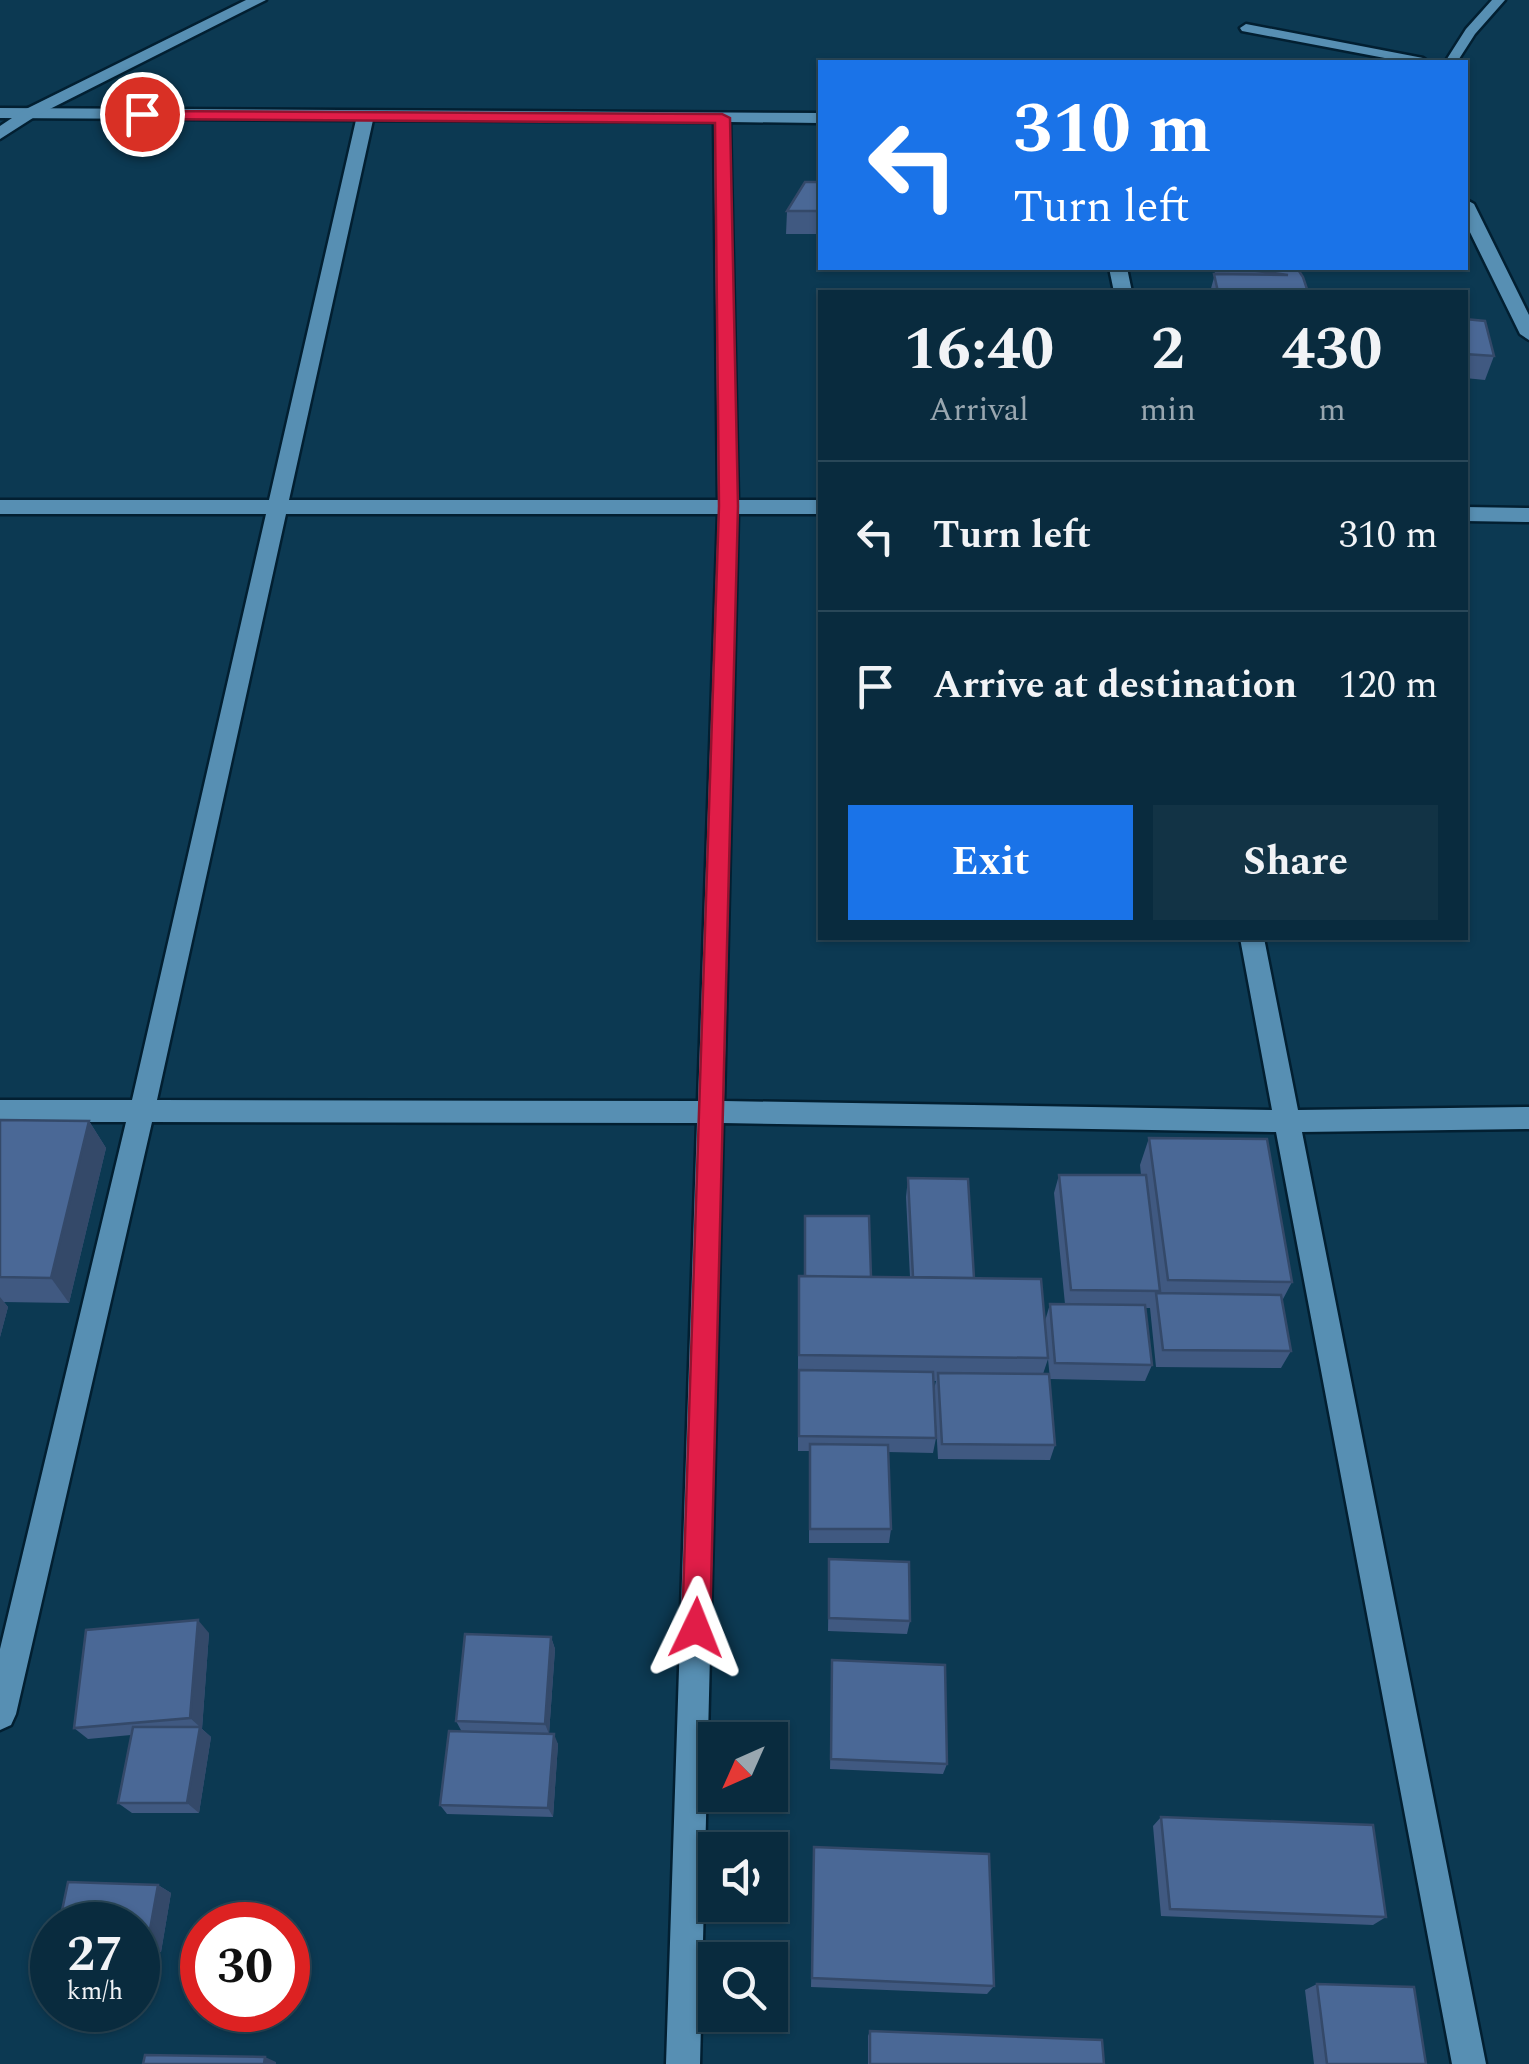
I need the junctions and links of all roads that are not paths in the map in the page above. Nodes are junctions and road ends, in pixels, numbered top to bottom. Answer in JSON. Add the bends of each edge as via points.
{"nodes":[{"id":1,"x":258,"y":0,"type":"edge"},
{"id":2,"x":1499,"y":0,"type":"edge"},
{"id":3,"x":1246,"y":28,"type":"dead end"},
{"id":4,"x":1414,"y":60,"type":"edge"},
{"id":5,"x":1452,"y":60,"type":"edge"},
{"id":6,"x":0,"y":112,"type":"edge"},
{"id":7,"x":30,"y":112,"type":"junction"},
{"id":8,"x":365,"y":118,"type":"junction"},
{"id":9,"x":722,"y":118,"type":"junction"},
{"id":10,"x":818,"y":118,"type":"edge"},
{"id":11,"x":0,"y":134,"type":"edge"},
{"id":12,"x":1468,"y":210,"type":"edge"},
{"id":13,"x":1529,"y":334,"type":"edge"},
{"id":14,"x":728,"y":506,"type":"junction"},
{"id":15,"x":0,"y":507,"type":"edge"},
{"id":16,"x":818,"y":507,"type":"edge"},
{"id":17,"x":277,"y":508,"type":"junction"},
{"id":18,"x":1468,"y":514,"type":"edge"},
{"id":19,"x":1529,"y":515,"type":"edge"},
{"id":20,"x":1252,"y":940,"type":"edge"},
{"id":21,"x":0,"y":1111,"type":"edge"},
{"id":22,"x":142,"y":1111,"type":"junction"},
{"id":23,"x":710,"y":1112,"type":"junction"},
{"id":24,"x":1529,"y":1118,"type":"edge"},
{"id":25,"x":1289,"y":1121,"type":"junction"},
{"id":26,"x":0,"y":1714,"type":"edge"},
{"id":27,"x":683,"y":2064,"type":"edge"},
{"id":28,"x":1468,"y":2064,"type":"edge"}],
"edges":[{"from":1,"to":7,"type":"street"},
{"from":2,"to":5,"type":"lane"},
{"from":3,"to":4,"type":"lane"},
{"from":6,"to":7,"type":"street"},
{"from":7,"to":8,"type":"street"},
{"from":7,"to":11,"type":"street"},
{"from":8,"to":9,"type":"street"},
{"from":8,"to":17,"type":"street"},
{"from":9,"to":10,"type":"street"},
{"from":9,"to":14,"type":"street"},
{"from":12,"to":13,"type":"street"},
{"from":14,"to":16,"type":"street"},
{"from":14,"to":17,"type":"street"},
{"from":14,"to":23,"type":"street"},
{"from":15,"to":17,"type":"street"},
{"from":17,"to":22,"type":"street"},
{"from":18,"to":19,"type":"street"},
{"from":20,"to":25,"type":"street"},
{"from":21,"to":22,"type":"street"},
{"from":22,"to":23,"type":"street"},
{"from":22,"to":26,"type":"street"},
{"from":23,"to":25,"type":"street"},
{"from":23,"to":27,"type":"street"},
{"from":24,"to":25,"type":"street"},
{"from":25,"to":28,"type":"street"}]}
